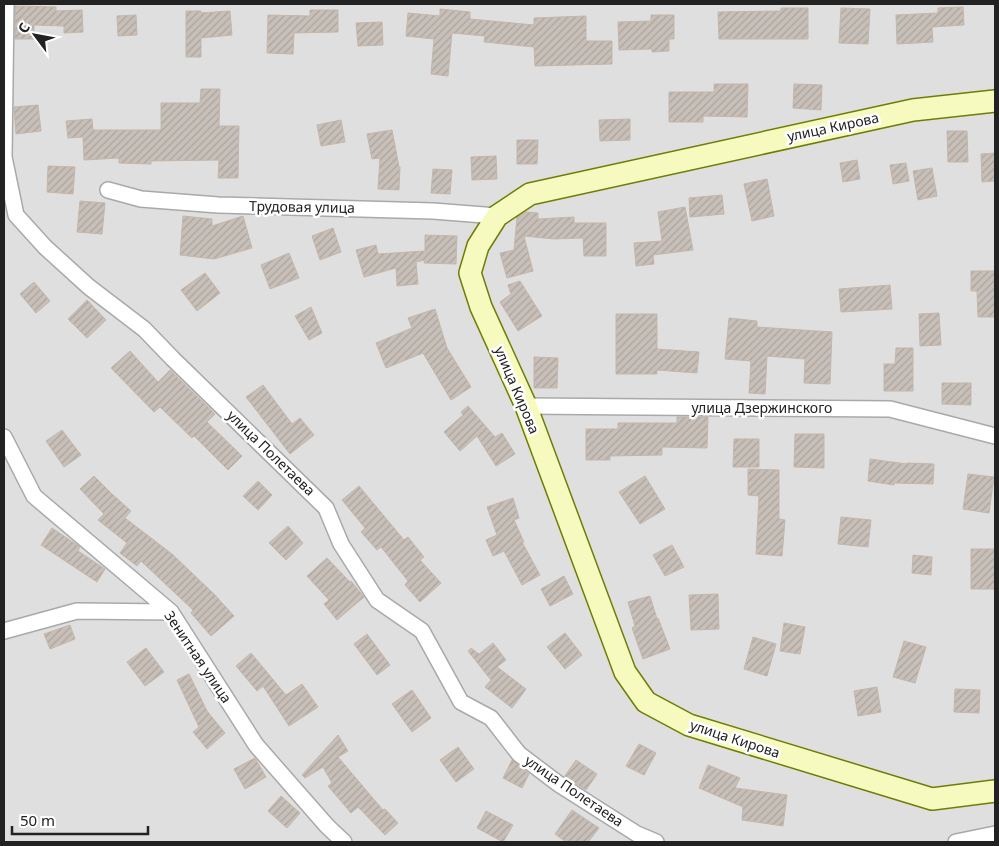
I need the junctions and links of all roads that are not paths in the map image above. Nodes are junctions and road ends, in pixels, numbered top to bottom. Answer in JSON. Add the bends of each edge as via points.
{"nodes":[{"id":1,"x":6,"y":4,"type":"edge"},
{"id":2,"x":995,"y":101,"type":"edge"},
{"id":3,"x":108,"y":190,"type":"dead end"},
{"id":4,"x":497,"y":216,"type":"junction"},
{"id":5,"x":526,"y":406,"type":"junction"},
{"id":6,"x":995,"y":436,"type":"edge"},
{"id":7,"x":4,"y":438,"type":"edge"},
{"id":8,"x":170,"y":612,"type":"junction"},
{"id":9,"x":4,"y":631,"type":"edge"},
{"id":10,"x":995,"y":791,"type":"edge"},
{"id":11,"x":995,"y":834,"type":"edge"},
{"id":12,"x":344,"y":842,"type":"edge"},
{"id":13,"x":656,"y":842,"type":"edge"},
{"id":14,"x":956,"y":842,"type":"edge"}],
"edges":[{"from":1,"to":13,"type":"street","name":"улица Полетаева","via":[[4,157],[16,216],[89,287],[144,329],[326,508],[341,544],[377,600],[422,631],[461,702],[491,718],[519,754],[560,785],[637,834]]},
{"from":2,"to":4,"type":"main road","name":"улица Кирова","via":[[913,110],[530,194]]},
{"from":3,"to":4,"type":"street","name":"Трудовая улица","via":[[141,199],[208,204]]},
{"from":4,"to":5,"type":"main road","name":"улица Кирова","via":[[478,246],[470,273],[481,307]]},
{"from":5,"to":6,"type":"street","name":"улица Дзержинского","via":[[890,409]]},
{"from":5,"to":10,"type":"main road","name":"улица Кирова","via":[[625,672],[646,702],[689,726],[932,799]]},
{"from":7,"to":8,"type":"street","name":"Зенитная улица","via":[[34,496]]},
{"from":8,"to":9,"type":"street","via":[[77,612]]},
{"from":8,"to":12,"type":"street","name":"Зенитная улица","via":[[256,745]]},
{"from":11,"to":14,"type":"street"}]}
